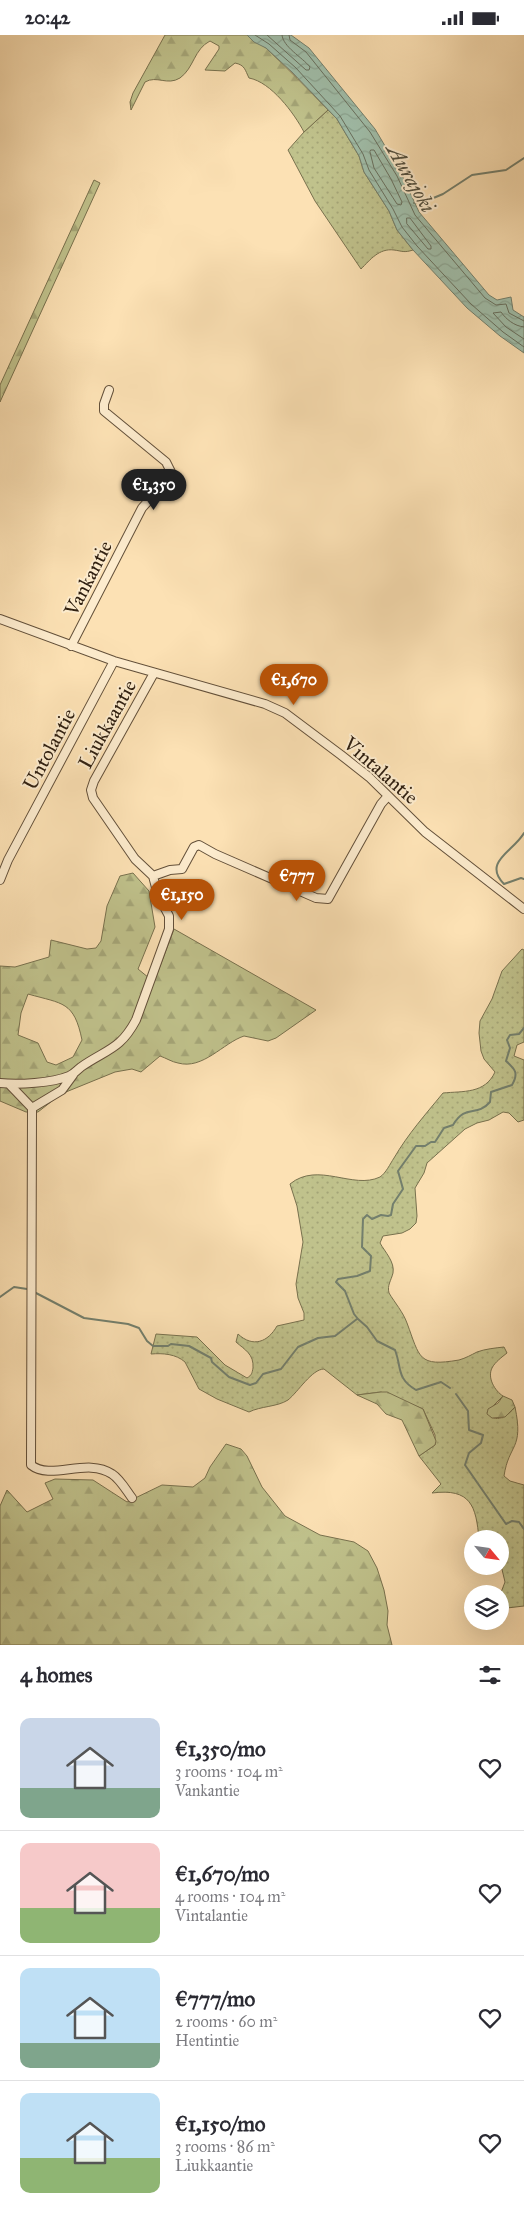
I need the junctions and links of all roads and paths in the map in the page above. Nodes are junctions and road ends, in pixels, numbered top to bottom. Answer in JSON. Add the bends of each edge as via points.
{"nodes":[{"id":1,"x":109,"y":390,"type":"dead end"},
{"id":2,"x":0,"y":619,"type":"edge"},
{"id":3,"x":71,"y":646,"type":"junction"},
{"id":4,"x":114,"y":661,"type":"junction"},
{"id":5,"x":154,"y":673,"type":"junction"},
{"id":6,"x":388,"y":796,"type":"junction"},
{"id":7,"x":154,"y":876,"type":"junction"},
{"id":8,"x":0,"y":880,"type":"edge"},
{"id":9,"x":524,"y":909,"type":"edge"},
{"id":10,"x":74,"y":1073,"type":"junction"},
{"id":11,"x":0,"y":1083,"type":"edge"},
{"id":12,"x":9,"y":1084,"type":"junction"},
{"id":13,"x":32,"y":1108,"type":"junction"},
{"id":14,"x":132,"y":1498,"type":"dead end"}],
"edges":[{"from":1,"to":3,"type":"street","name":"Vankantie","via":[[104,411],[166,462],[171,472],[142,508]]},
{"from":2,"to":3,"type":"street","name":"Vintalantie"},
{"from":3,"to":4,"type":"street","name":"Vintalantie"},
{"from":4,"to":5,"type":"street","name":"Vintalantie"},
{"from":4,"to":8,"type":"street","name":"Untolantie","via":[[8,859]]},
{"from":5,"to":6,"type":"street","name":"Vintalantie","via":[[285,713],[369,777]]},
{"from":5,"to":7,"type":"street","name":"Liukkaantie","via":[[91,790],[93,798],[135,859]]},
{"from":6,"to":7,"type":"street","via":[[328,899],[316,898],[199,845],[194,847],[182,869]]},
{"from":6,"to":9,"type":"street","name":"Vintalantie","via":[[425,831]]},
{"from":7,"to":10,"type":"street","via":[[170,925],[136,1020],[116,1047]]},
{"from":10,"to":12,"type":"street","via":[[54,1080]]},
{"from":10,"to":13,"type":"street","via":[[62,1090]]},
{"from":11,"to":12,"type":"street"},
{"from":12,"to":13,"type":"street"},
{"from":13,"to":14,"type":"street","via":[[30,1460],[32,1466],[42,1469],[103,1469],[116,1477]]}]}
